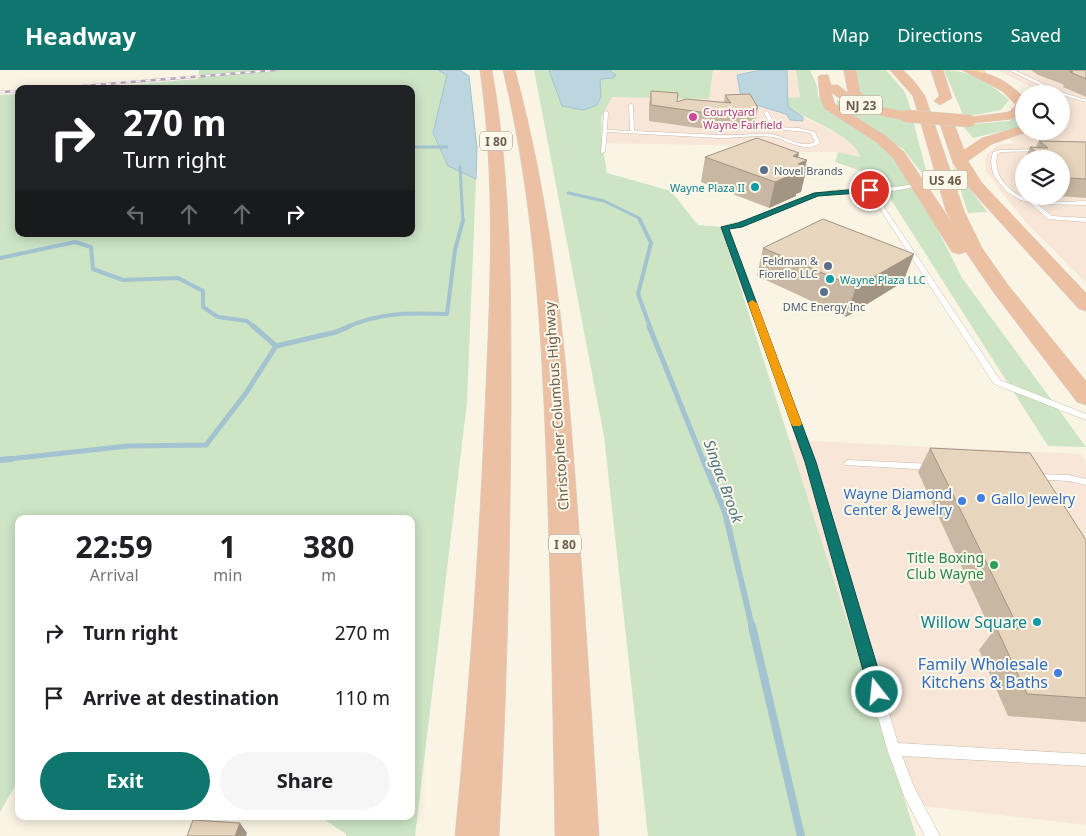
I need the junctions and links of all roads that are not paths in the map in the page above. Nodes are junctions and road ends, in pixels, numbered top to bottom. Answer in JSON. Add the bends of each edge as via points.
{"nodes":[{"id":1,"x":486,"y":70,"type":"edge"},
{"id":2,"x":509,"y":70,"type":"edge"},
{"id":3,"x":850,"y":70,"type":"edge"},
{"id":4,"x":896,"y":70,"type":"edge"},
{"id":5,"x":911,"y":70,"type":"edge"},
{"id":6,"x":937,"y":70,"type":"edge"},
{"id":7,"x":1011,"y":70,"type":"edge"},
{"id":8,"x":979,"y":71,"type":"edge"},
{"id":9,"x":822,"y":74,"type":"edge"},
{"id":10,"x":524,"y":80,"type":"dead end"},
{"id":11,"x":1016,"y":85,"type":"edge"},
{"id":12,"x":1086,"y":100,"type":"edge"},
{"id":13,"x":940,"y":101,"type":"junction"},
{"id":14,"x":631,"y":105,"type":"dead end"},
{"id":15,"x":606,"y":112,"type":"dead end"},
{"id":16,"x":766,"y":112,"type":"dead end"},
{"id":17,"x":906,"y":116,"type":"junction"},
{"id":18,"x":524,"y":127,"type":"junction"},
{"id":19,"x":774,"y":128,"type":"junction"},
{"id":20,"x":605,"y":131,"type":"junction"},
{"id":21,"x":632,"y":132,"type":"junction"},
{"id":22,"x":1015,"y":133,"type":"edge"},
{"id":23,"x":775,"y":136,"type":"junction"},
{"id":24,"x":1015,"y":150,"type":"edge"},
{"id":25,"x":603,"y":152,"type":"dead end"},
{"id":26,"x":960,"y":159,"type":"junction"},
{"id":27,"x":918,"y":185,"type":"junction"},
{"id":28,"x":870,"y":190,"type":"junction"},
{"id":29,"x":1015,"y":193,"type":"edge"},
{"id":30,"x":1070,"y":203,"type":"edge"},
{"id":31,"x":1086,"y":204,"type":"edge"},
{"id":32,"x":1035,"y":205,"type":"edge"},
{"id":33,"x":1086,"y":220,"type":"edge"},
{"id":34,"x":1001,"y":289,"type":"junction"},
{"id":35,"x":1086,"y":305,"type":"edge"},
{"id":36,"x":997,"y":382,"type":"joint"},
{"id":37,"x":1086,"y":397,"type":"edge"},
{"id":38,"x":1086,"y":418,"type":"edge"},
{"id":39,"x":848,"y":463,"type":"dead end"},
{"id":40,"x":938,"y":468,"type":"edge"},
{"id":41,"x":1025,"y":476,"type":"edge"},
{"id":42,"x":1086,"y":482,"type":"edge"},
{"id":43,"x":893,"y":749,"type":"junction"},
{"id":44,"x":1086,"y":760,"type":"edge"},
{"id":45,"x":477,"y":836,"type":"edge"},
{"id":46,"x":577,"y":836,"type":"edge"},
{"id":47,"x":933,"y":836,"type":"edge"}],
"edges":[{"from":1,"to":45,"type":"highway","number":"I 80","via":[[496,150],[500,290],[492,620]]},
{"from":2,"to":18,"type":"highway","name":"Christopher Columbus Highway","number":"I 80"},
{"from":3,"to":17,"type":"highway","via":[[856,96],[874,106]]},
{"from":4,"to":34,"type":"highway","number":"US 46","via":[[919,96],[961,226],[972,248]]},
{"from":5,"to":13,"type":"highway","number":"US 46"},
{"from":6,"to":13,"type":"highway","via":[[946,98]]},
{"from":7,"to":12,"type":"lane","via":[[1073,100]]},
{"from":8,"to":11,"type":"highway"},
{"from":8,"to":17,"type":"highway","number":"NJ 23","bridge":true,"via":[[1017,97],[1021,108],[1004,118],[969,121]]},
{"from":9,"to":17,"type":"highway","number":"NJ 23","via":[[842,95],[855,102]]},
{"from":9,"to":27,"type":"highway","via":[[830,106],[888,145],[903,160]]},
{"from":10,"to":18,"type":"highway"},
{"from":13,"to":26,"type":"highway","number":"US 46"},
{"from":14,"to":21,"type":"lane"},
{"from":15,"to":20,"type":"lane"},
{"from":16,"to":19,"type":"lane"},
{"from":18,"to":46,"type":"highway","name":"Christopher Columbus Highway","number":"I 80","via":[[543,252],[556,395]]},
{"from":19,"to":23,"type":"lane"},
{"from":19,"to":23,"type":"lane","via":[[809,132],[818,142],[803,145]]},
{"from":20,"to":21,"type":"lane"},
{"from":20,"to":25,"type":"lane"},
{"from":21,"to":23,"type":"lane"},
{"from":22,"to":26,"type":"highway","via":[[987,142]]},
{"from":24,"to":29,"type":"lane","via":[[994,153],[992,160],[999,180]]},
{"from":26,"to":35,"type":"highway","number":"US 46","via":[[988,201]]},
{"from":27,"to":28,"type":"lane","via":[[898,191]]},
{"from":27,"to":34,"type":"highway","via":[[941,224],[982,280]]},
{"from":28,"to":36,"type":"lane"},
{"from":28,"to":43,"type":"lane","via":[[816,194],[739,225],[725,227],[811,462]]},
{"from":30,"to":31,"type":"lane"},
{"from":32,"to":33,"type":"lane","via":[[1050,218]]},
{"from":34,"to":37,"type":"highway","number":"US 46"},
{"from":36,"to":38,"type":"lane"},
{"from":39,"to":40,"type":"lane"},
{"from":41,"to":42,"type":"lane"},
{"from":43,"to":44,"type":"lane"},
{"from":43,"to":47,"type":"lane","via":[[909,791]]}]}
